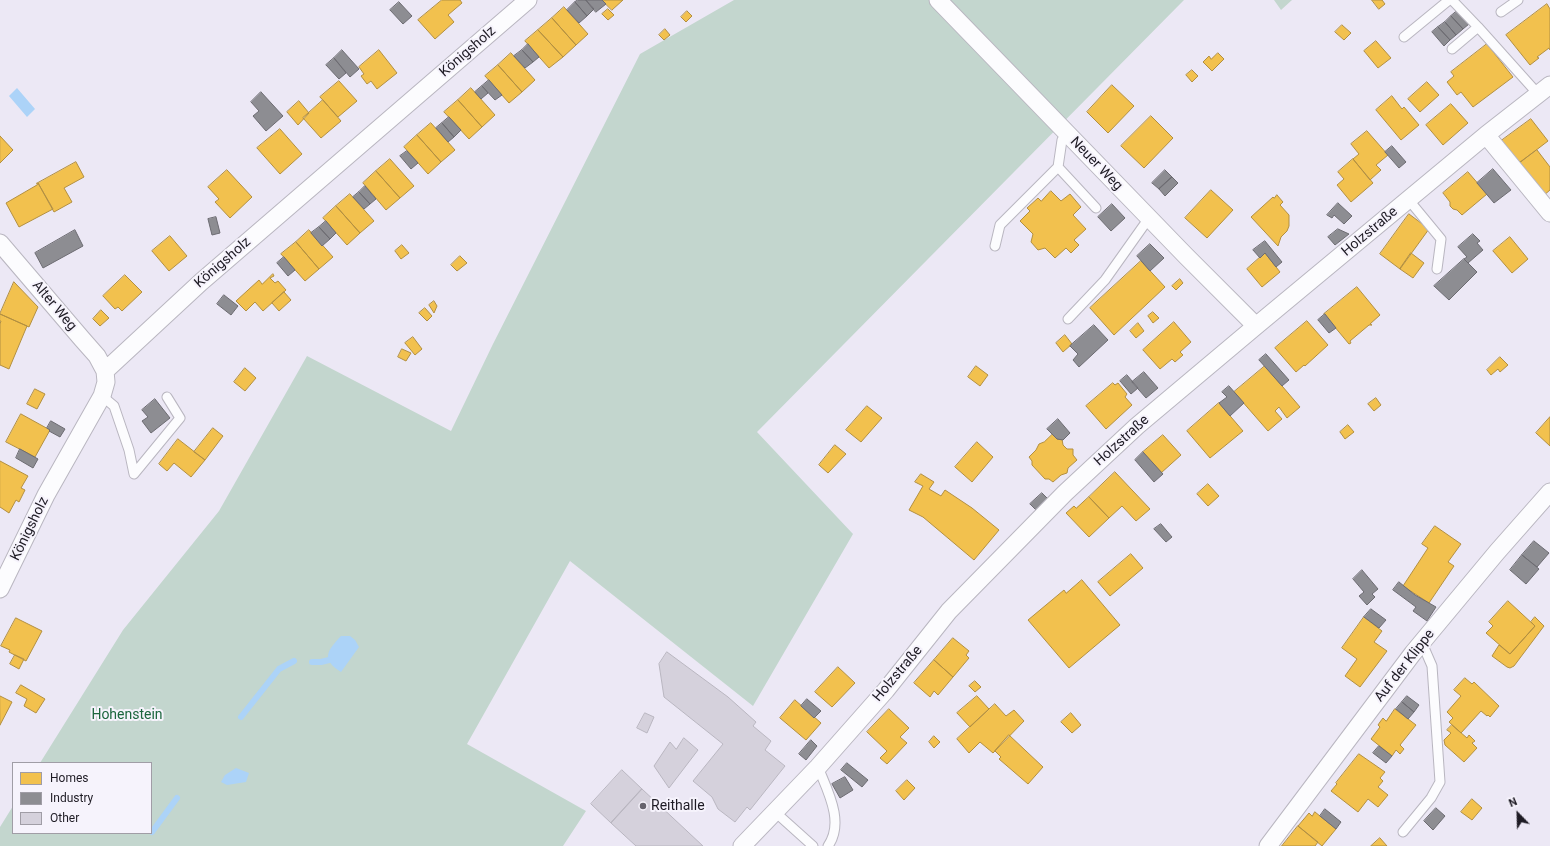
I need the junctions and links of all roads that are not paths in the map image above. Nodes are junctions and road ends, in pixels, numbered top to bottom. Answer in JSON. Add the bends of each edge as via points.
{"nodes":[{"id":1,"x":528,"y":0,"type":"edge"},
{"id":2,"x":938,"y":0,"type":"edge"},
{"id":3,"x":1451,"y":0,"type":"edge"},
{"id":4,"x":1518,"y":0,"type":"edge"},
{"id":5,"x":1501,"y":12,"type":"dead end"},
{"id":6,"x":1478,"y":27,"type":"junction"},
{"id":7,"x":1404,"y":37,"type":"dead end"},
{"id":8,"x":1452,"y":49,"type":"dead end"},
{"id":9,"x":1544,"y":90,"type":"edge"},
{"id":10,"x":1068,"y":134,"type":"junction"},
{"id":11,"x":1486,"y":135,"type":"junction"},
{"id":12,"x":1058,"y":167,"type":"junction"},
{"id":13,"x":1408,"y":199,"type":"junction"},
{"id":14,"x":1096,"y":208,"type":"dead end"},
{"id":15,"x":1550,"y":213,"type":"edge"},
{"id":16,"x":1149,"y":218,"type":"junction"},
{"id":17,"x":0,"y":243,"type":"edge"},
{"id":18,"x":995,"y":246,"type":"dead end"},
{"id":19,"x":1437,"y":269,"type":"dead end"},
{"id":20,"x":1068,"y":319,"type":"dead end"},
{"id":21,"x":1256,"y":326,"type":"junction"},
{"id":22,"x":105,"y":371,"type":"junction"},
{"id":23,"x":102,"y":396,"type":"junction"},
{"id":24,"x":167,"y":397,"type":"dead end"},
{"id":25,"x":1550,"y":492,"type":"edge"},
{"id":26,"x":0,"y":589,"type":"edge"},
{"id":27,"x":1422,"y":642,"type":"junction"},
{"id":28,"x":818,"y":767,"type":"junction"},
{"id":29,"x":774,"y":811,"type":"junction"},
{"id":30,"x":1403,"y":832,"type":"dead end"},
{"id":31,"x":742,"y":846,"type":"edge"},
{"id":32,"x":813,"y":846,"type":"edge"},
{"id":33,"x":828,"y":846,"type":"edge"},
{"id":34,"x":1268,"y":846,"type":"edge"}],
"edges":[{"from":1,"to":22,"type":"street","name":"Königsholz","via":[[201,282]]},
{"from":2,"to":10,"type":"street","name":"Neuer Weg"},
{"from":3,"to":6,"type":"lane"},
{"from":3,"to":7,"type":"lane"},
{"from":4,"to":5,"type":"lane"},
{"from":6,"to":8,"type":"lane"},
{"from":6,"to":9,"type":"lane"},
{"from":9,"to":11,"type":"street","name":"Holzstraße"},
{"from":10,"to":12,"type":"lane","via":[[1062,140]]},
{"from":10,"to":16,"type":"street","name":"Neuer Weg"},
{"from":11,"to":13,"type":"street","name":"Holzstraße"},
{"from":11,"to":15,"type":"street"},
{"from":12,"to":14,"type":"lane"},
{"from":12,"to":18,"type":"lane","via":[[1000,225]]},
{"from":13,"to":19,"type":"lane","via":[[1441,239]]},
{"from":13,"to":21,"type":"street","name":"Holzstraße"},
{"from":16,"to":20,"type":"lane","via":[[1106,280]]},
{"from":16,"to":21,"type":"street","name":"Neuer Weg"},
{"from":17,"to":22,"type":"street","name":"Alter Weg","via":[[97,356]]},
{"from":21,"to":28,"type":"street","name":"Holzstraße","via":[[1137,426],[1065,493],[949,611],[886,690]]},
{"from":22,"to":23,"type":"street","name":"Königsholz","via":[[106,382]]},
{"from":23,"to":24,"type":"lane","via":[[114,406],[134,474],[180,418]]},
{"from":23,"to":26,"type":"street","name":"Königsholz","via":[[46,495]]},
{"from":25,"to":27,"type":"street","name":"Auf der Klippe"},
{"from":27,"to":30,"type":"lane","via":[[1432,666],[1440,782],[1431,798]]},
{"from":27,"to":34,"type":"street","name":"Auf der Klippe"},
{"from":28,"to":29,"type":"street","name":"Holzstraße"},
{"from":28,"to":33,"type":"lane","via":[[833,811],[835,831]]},
{"from":29,"to":31,"type":"street","name":"Holzstraße"},
{"from":29,"to":32,"type":"lane"}]}
